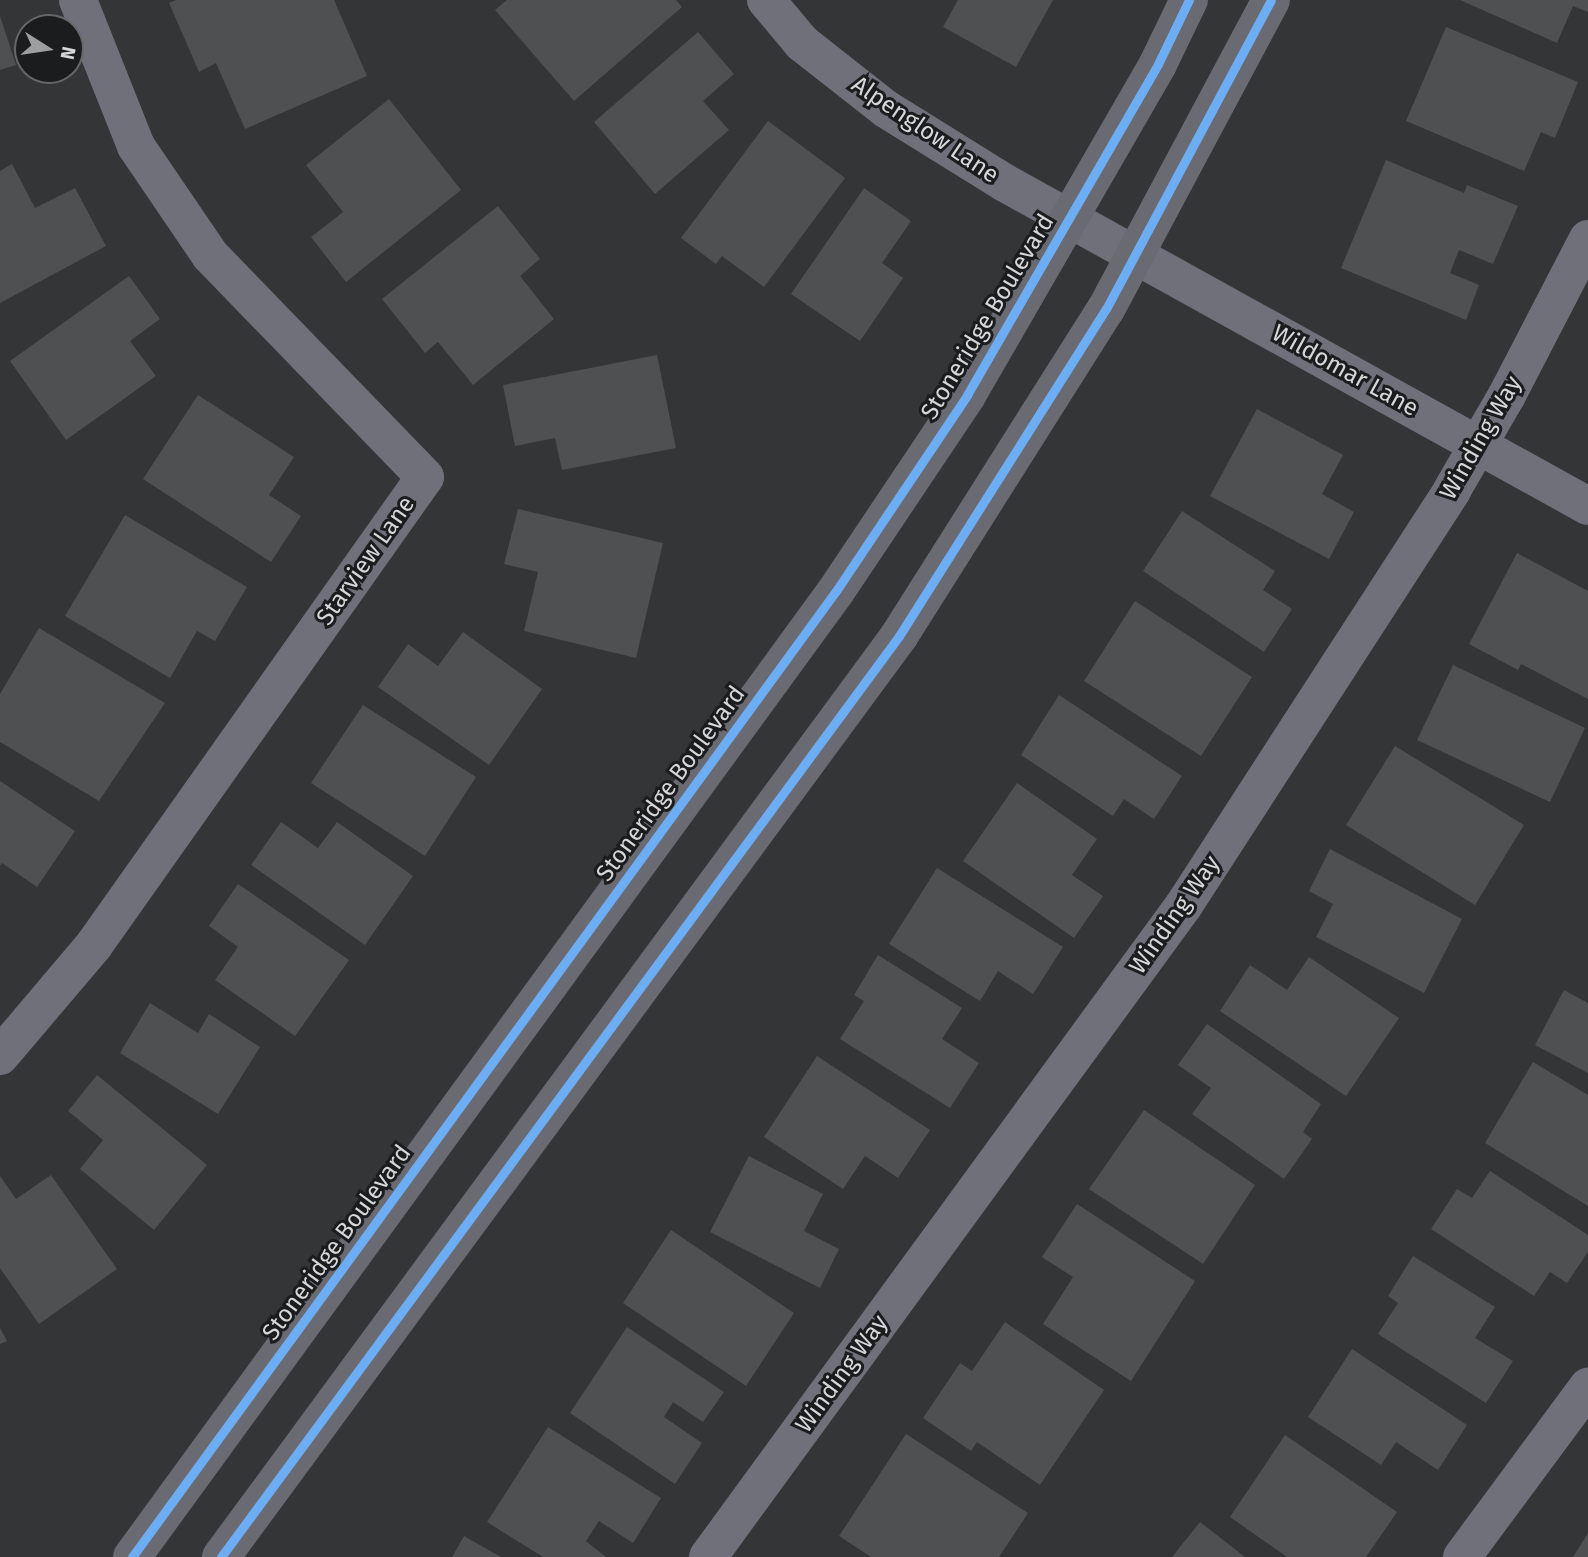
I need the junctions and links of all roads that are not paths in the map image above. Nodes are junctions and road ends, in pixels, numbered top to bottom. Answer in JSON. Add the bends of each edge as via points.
{"nodes":[{"id":1,"x":78,"y":0,"type":"edge"},
{"id":2,"x":766,"y":0,"type":"edge"},
{"id":3,"x":1189,"y":0,"type":"edge"},
{"id":4,"x":1271,"y":0,"type":"edge"},
{"id":5,"x":1068,"y":219,"type":"junction"},
{"id":6,"x":1102,"y":238,"type":"joint"},
{"id":7,"x":1588,"y":239,"type":"edge"},
{"id":8,"x":1136,"y":256,"type":"junction"},
{"id":9,"x":1479,"y":444,"type":"junction"},
{"id":10,"x":1588,"y":506,"type":"edge"},
{"id":11,"x":0,"y":1056,"type":"edge"},
{"id":12,"x":1588,"y":1387,"type":"edge"},
{"id":13,"x":132,"y":1557,"type":"edge"},
{"id":14,"x":221,"y":1557,"type":"edge"},
{"id":15,"x":708,"y":1557,"type":"edge"},
{"id":16,"x":1462,"y":1557,"type":"edge"}],
"edges":[{"from":1,"to":11,"type":"street","name":"Starview Lane","via":[[136,146],[210,255],[425,477],[94,945]]},
{"from":2,"to":5,"type":"street","name":"Alpenglow Lane","via":[[802,43],[886,110]]},
{"from":3,"to":5,"type":"street","name":"Stoneridge Boulevard","via":[[1158,64]]},
{"from":4,"to":8,"type":"street"},
{"from":5,"to":6,"type":"street","name":"Alpenglow Lane"},
{"from":5,"to":13,"type":"street","name":"Stoneridge Boulevard","via":[[967,395],[836,592]]},
{"from":6,"to":8,"type":"street","name":"Wildomar Lane"},
{"from":7,"to":9,"type":"street","name":"Winding Way"},
{"from":8,"to":9,"type":"street","name":"Wildomar Lane"},
{"from":8,"to":14,"type":"street","via":[[1037,424],[899,636]]},
{"from":9,"to":10,"type":"street","name":"Wildomar Lane"},
{"from":9,"to":15,"type":"street","name":"Winding Way","via":[[1311,714],[1184,905]]},
{"from":12,"to":16,"type":"street"}]}
